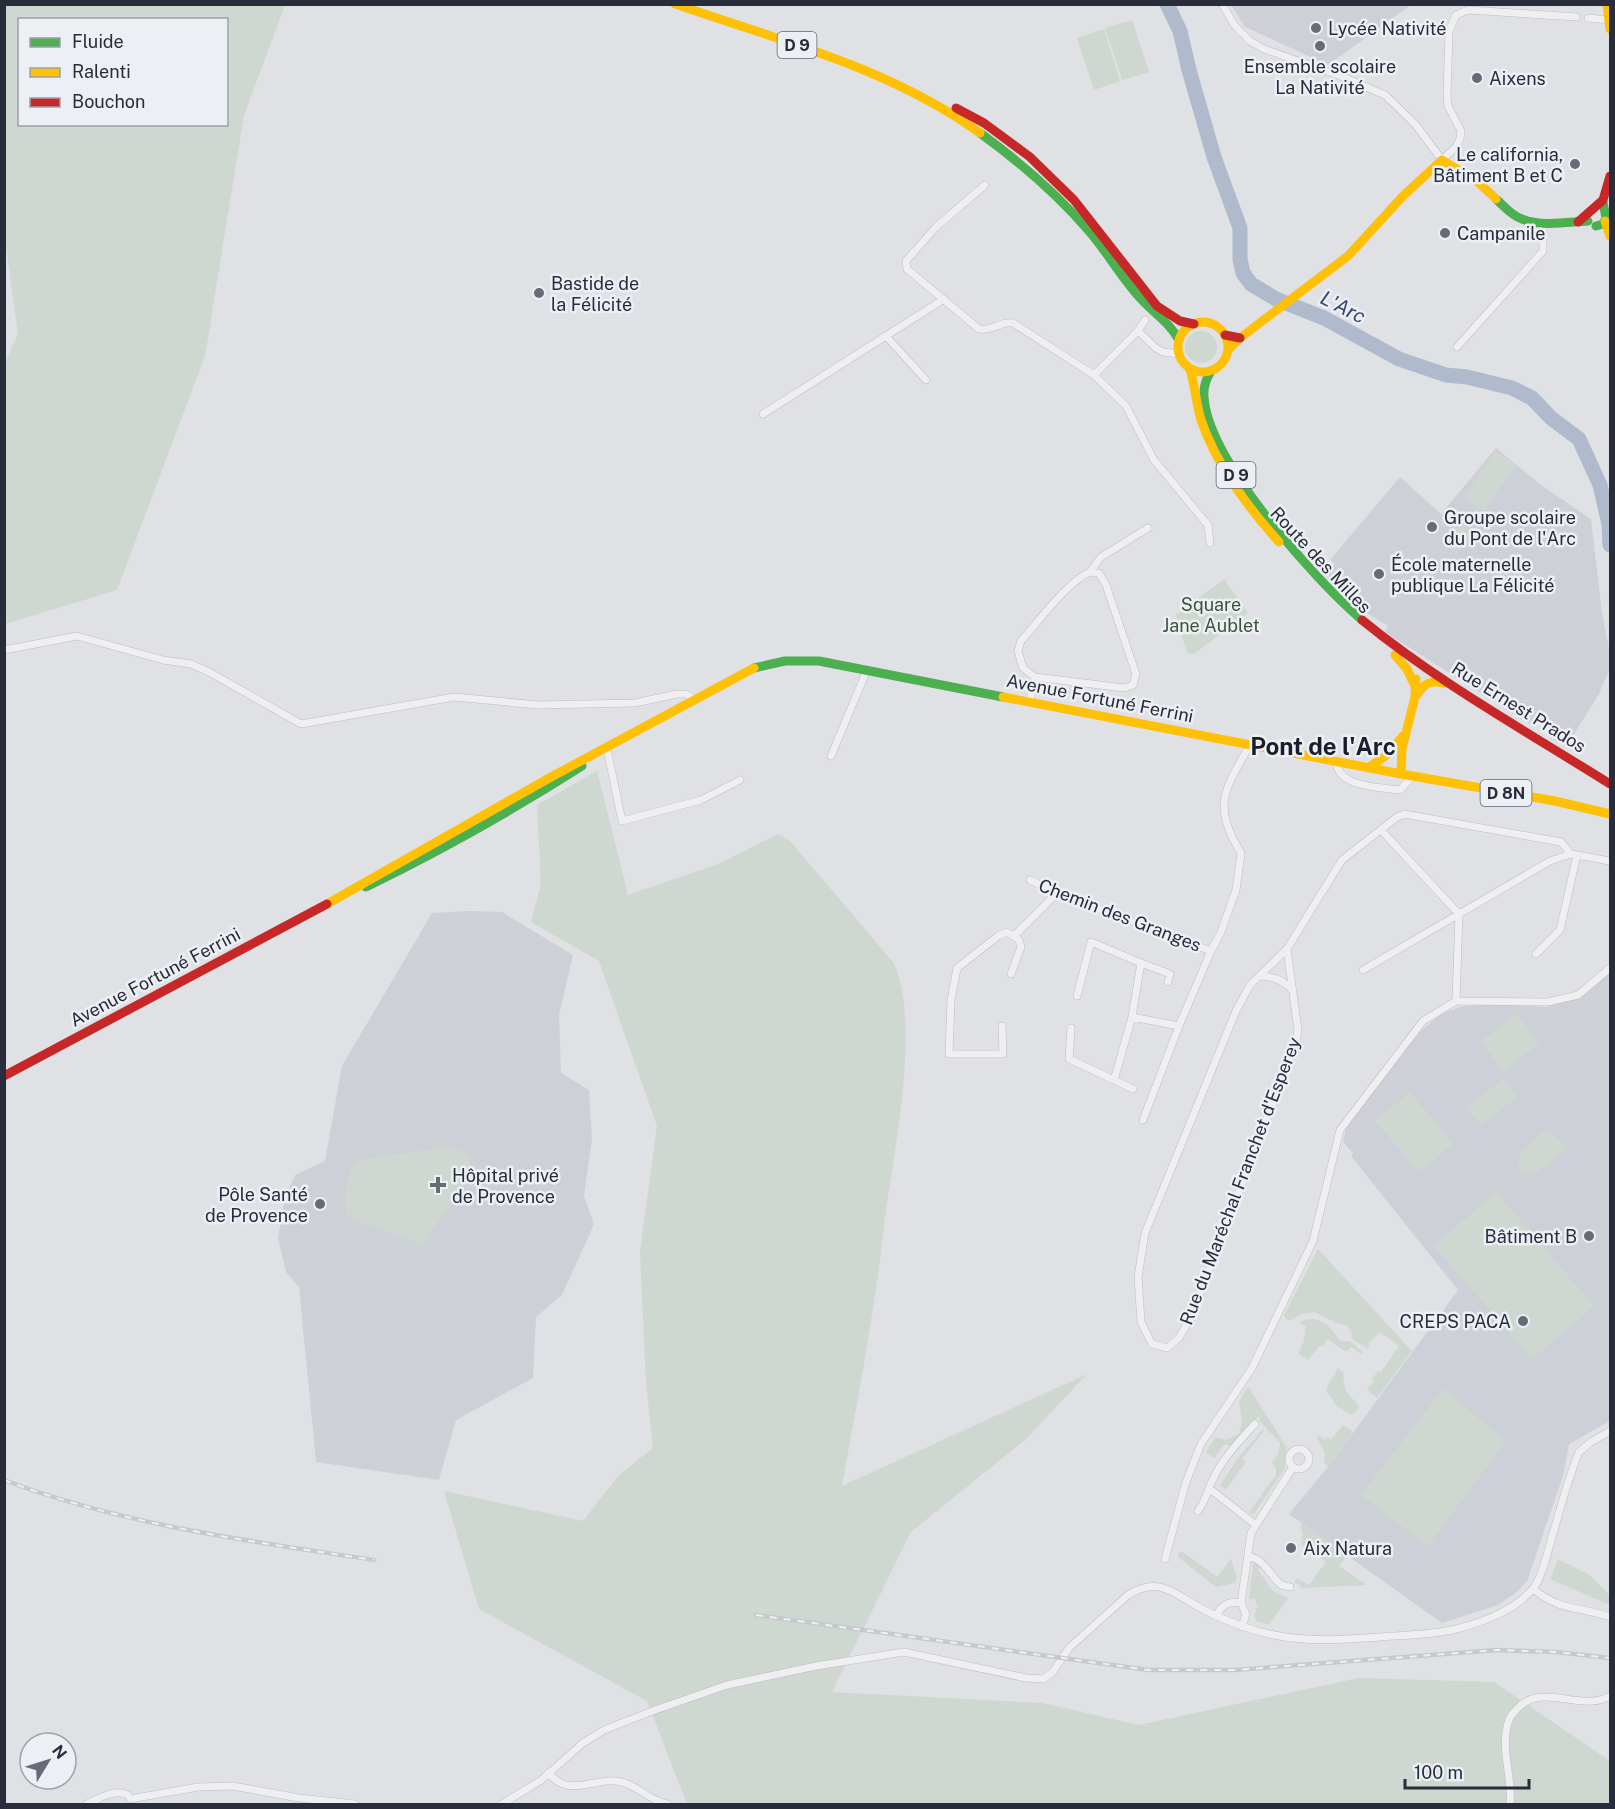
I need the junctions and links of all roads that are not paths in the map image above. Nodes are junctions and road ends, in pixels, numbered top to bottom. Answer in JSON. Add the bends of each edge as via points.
{"nodes":[{"id":1,"x":675,"y":4,"type":"edge"},
{"id":2,"x":1222,"y":4,"type":"edge"},
{"id":3,"x":1607,"y":4,"type":"edge"},
{"id":4,"x":1576,"y":17,"type":"dead end"},
{"id":5,"x":1588,"y":18,"type":"dead end"},
{"id":6,"x":1610,"y":24,"type":"edge"},
{"id":7,"x":917,"y":93,"type":"junction"},
{"id":8,"x":1442,"y":160,"type":"junction"},
{"id":9,"x":1611,"y":176,"type":"edge"},
{"id":10,"x":985,"y":184,"type":"dead end"},
{"id":11,"x":1601,"y":206,"type":"junction"},
{"id":12,"x":1594,"y":221,"type":"junction"},
{"id":13,"x":1543,"y":223,"type":"junction"},
{"id":14,"x":1609,"y":235,"type":"edge"},
{"id":15,"x":944,"y":299,"type":"junction"},
{"id":16,"x":1145,"y":320,"type":"dead end"},
{"id":17,"x":1194,"y":324,"type":"junction"},
{"id":18,"x":1138,"y":331,"type":"junction"},
{"id":19,"x":1225,"y":335,"type":"junction"},
{"id":20,"x":886,"y":336,"type":"junction"},
{"id":21,"x":1244,"y":336,"type":"junction"},
{"id":22,"x":1457,"y":347,"type":"dead end"},
{"id":23,"x":1177,"y":349,"type":"junction"},
{"id":24,"x":1228,"y":350,"type":"junction"},
{"id":25,"x":1190,"y":369,"type":"junction"},
{"id":26,"x":1211,"y":371,"type":"junction"},
{"id":27,"x":1094,"y":375,"type":"junction"},
{"id":28,"x":926,"y":380,"type":"dead end"},
{"id":29,"x":763,"y":414,"type":"dead end"},
{"id":30,"x":1269,"y":526,"type":"junction"},
{"id":31,"x":1148,"y":528,"type":"dead end"},
{"id":32,"x":1210,"y":543,"type":"dead end"},
{"id":33,"x":1090,"y":572,"type":"junction"},
{"id":34,"x":4,"y":650,"type":"edge"},
{"id":35,"x":1407,"y":661,"type":"junction"},
{"id":36,"x":867,"y":670,"type":"junction"},
{"id":37,"x":1035,"y":677,"type":"junction"},
{"id":38,"x":1448,"y":683,"type":"junction"},
{"id":39,"x":1415,"y":697,"type":"junction"},
{"id":40,"x":694,"y":700,"type":"junction"},
{"id":41,"x":1030,"y":700,"type":"junction"},
{"id":42,"x":1407,"y":728,"type":"junction"},
{"id":43,"x":1250,"y":745,"type":"junction"},
{"id":44,"x":607,"y":748,"type":"junction"},
{"id":45,"x":831,"y":756,"type":"dead end"},
{"id":46,"x":1336,"y":762,"type":"junction"},
{"id":47,"x":1368,"y":768,"type":"junction"},
{"id":48,"x":1401,"y":774,"type":"junction"},
{"id":49,"x":1413,"y":776,"type":"junction"},
{"id":50,"x":740,"y":780,"type":"dead end"},
{"id":51,"x":1611,"y":784,"type":"edge"},
{"id":52,"x":1608,"y":812,"type":"edge"},
{"id":53,"x":1382,"y":830,"type":"junction"},
{"id":54,"x":1574,"y":854,"type":"junction"},
{"id":55,"x":1611,"y":861,"type":"edge"},
{"id":56,"x":1030,"y":880,"type":"dead end"},
{"id":57,"x":1057,"y":893,"type":"junction"},
{"id":58,"x":1459,"y":914,"type":"junction"},
{"id":59,"x":1014,"y":936,"type":"junction"},
{"id":60,"x":1287,"y":949,"type":"junction"},
{"id":61,"x":1211,"y":951,"type":"junction"},
{"id":62,"x":1536,"y":954,"type":"dead end"},
{"id":63,"x":1142,"y":963,"type":"junction"},
{"id":64,"x":1611,"y":968,"type":"edge"},
{"id":65,"x":1363,"y":970,"type":"dead end"},
{"id":66,"x":1011,"y":974,"type":"dead end"},
{"id":67,"x":1259,"y":976,"type":"junction"},
{"id":68,"x":1168,"y":982,"type":"dead end"},
{"id":69,"x":1293,"y":991,"type":"junction"},
{"id":70,"x":1077,"y":996,"type":"dead end"},
{"id":71,"x":1456,"y":1001,"type":"junction"},
{"id":72,"x":1132,"y":1017,"type":"junction"},
{"id":73,"x":1002,"y":1026,"type":"dead end"},
{"id":74,"x":1179,"y":1026,"type":"junction"},
{"id":75,"x":1071,"y":1028,"type":"dead end"},
{"id":76,"x":4,"y":1076,"type":"edge"},
{"id":77,"x":1114,"y":1080,"type":"junction"},
{"id":78,"x":1132,"y":1089,"type":"dead end"},
{"id":79,"x":1143,"y":1120,"type":"dead end"},
{"id":80,"x":1254,"y":1424,"type":"dead end"},
{"id":81,"x":1611,"y":1431,"type":"edge"},
{"id":82,"x":1293,"y":1467,"type":"dead end"},
{"id":83,"x":1210,"y":1489,"type":"junction"},
{"id":84,"x":1198,"y":1511,"type":"dead end"},
{"id":85,"x":1256,"y":1525,"type":"junction"},
{"id":86,"x":1248,"y":1556,"type":"junction"},
{"id":87,"x":1165,"y":1559,"type":"dead end"},
{"id":88,"x":1290,"y":1587,"type":"dead end"},
{"id":89,"x":1533,"y":1588,"type":"junction"},
{"id":90,"x":1240,"y":1603,"type":"junction"},
{"id":91,"x":1216,"y":1616,"type":"junction"},
{"id":92,"x":1611,"y":1617,"type":"edge"},
{"id":93,"x":1242,"y":1627,"type":"junction"},
{"id":94,"x":1611,"y":1696,"type":"edge"},
{"id":95,"x":548,"y":1773,"type":"junction"},
{"id":96,"x":128,"y":1802,"type":"edge"},
{"id":97,"x":87,"y":1804,"type":"edge"},
{"id":98,"x":356,"y":1804,"type":"edge"},
{"id":99,"x":502,"y":1804,"type":"edge"},
{"id":100,"x":667,"y":1804,"type":"edge"},
{"id":101,"x":1510,"y":1804,"type":"edge"}],
"edges":[{"from":1,"to":7,"type":"main road","number":"D 9","via":[[867,70]]},
{"from":2,"to":8,"type":"street","via":[[1235,26],[1264,49],[1385,95],[1415,124]]},
{"from":3,"to":6,"type":"main road"},
{"from":4,"to":8,"type":"street","via":[[1468,10],[1456,15],[1449,32],[1447,96],[1461,131],[1455,147]]},
{"from":5,"to":6,"type":"street"},
{"from":7,"to":17,"type":"main road","number":"D 9","via":[[984,123],[1030,158],[1081,208],[1157,306],[1180,321]]},
{"from":7,"to":23,"type":"main road","number":"D 9","via":[[993,141],[1055,194],[1142,300],[1171,326]]},
{"from":8,"to":13,"type":"main road","via":[[1478,182],[1514,215]]},
{"from":8,"to":21,"type":"main road","via":[[1402,196],[1348,256]]},
{"from":9,"to":11,"type":"main road"},
{"from":10,"to":15,"type":"street","via":[[936,227],[906,261],[907,269]]},
{"from":11,"to":12,"type":"main road","via":[[1592,208]]},
{"from":11,"to":12,"type":"main road","via":[[1606,215]]},
{"from":12,"to":13,"type":"main road"},
{"from":12,"to":14,"type":"main road"},
{"from":13,"to":22,"type":"street","via":[[1543,251]]},
{"from":15,"to":20,"type":"street"},
{"from":15,"to":27,"type":"street","via":[[979,329],[1013,323]]},
{"from":16,"to":18,"type":"street"},
{"from":17,"to":19,"type":"main road","via":[[1211,324]]},
{"from":17,"to":23,"type":"main road","via":[[1185,331]]},
{"from":18,"to":23,"type":"street","via":[[1156,348]]},
{"from":18,"to":27,"type":"street"},
{"from":19,"to":21,"type":"main road"},
{"from":19,"to":24,"type":"main road"},
{"from":20,"to":28,"type":"street"},
{"from":20,"to":29,"type":"street"},
{"from":21,"to":24,"type":"main road"},
{"from":23,"to":25,"type":"main road"},
{"from":24,"to":26,"type":"main road","via":[[1219,367]]},
{"from":25,"to":26,"type":"main road"},
{"from":25,"to":30,"type":"main road","name":"Route des Milles","number":"D 9","via":[[1201,418],[1217,455],[1232,484]]},
{"from":26,"to":30,"type":"main road","name":"Route des Milles","number":"D 9","via":[[1204,390],[1208,416],[1239,479]]},
{"from":27,"to":32,"type":"street","via":[[1126,406],[1154,460],[1208,525]]},
{"from":30,"to":35,"type":"main road","name":"Route des Milles","number":"D 9","via":[[1320,588],[1358,624]]},
{"from":31,"to":33,"type":"street","via":[[1101,557]]},
{"from":33,"to":37,"type":"street","via":[[1063,594],[1021,641],[1018,651],[1023,668]]},
{"from":33,"to":37,"type":"street","via":[[1099,573],[1106,585],[1136,674],[1133,685],[1124,688]]},
{"from":34,"to":40,"type":"street","via":[[76,636],[190,664],[301,724],[454,697],[538,705],[635,703],[677,694]]},
{"from":35,"to":38,"type":"main road","name":"Rue Ernest Prados","number":"D 9"},
{"from":35,"to":39,"type":"main road","via":[[1416,673]]},
{"from":36,"to":40,"type":"main road","name":"Avenue Fortuné Ferrini","number":"D 8N","via":[[805,659],[781,661],[752,669]]},
{"from":36,"to":41,"type":"main road","name":"Avenue Fortuné Ferrini","number":"D 8N"},
{"from":36,"to":45,"type":"street"},
{"from":37,"to":41,"type":"street"},
{"from":38,"to":39,"type":"main road","via":[[1424,684]]},
{"from":38,"to":51,"type":"main road","name":"Rue Ernest Prados","number":"D 9"},
{"from":39,"to":42,"type":"main road"},
{"from":40,"to":44,"type":"main road","name":"Avenue Fortuné Ferrini","number":"D 8N"},
{"from":41,"to":43,"type":"main road","name":"Avenue Fortuné Ferrini","number":"D 8N"},
{"from":42,"to":47,"type":"main road","via":[[1392,751]]},
{"from":42,"to":48,"type":"main road"},
{"from":43,"to":46,"type":"main road","name":"Avenue Fortuné Ferrini","number":"D 8N"},
{"from":43,"to":61,"type":"street","name":"Chemin des Granges","via":[[1227,784],[1223,807],[1231,837],[1241,853],[1236,890]]},
{"from":44,"to":50,"type":"street","via":[[622,821],[701,800]]},
{"from":44,"to":76,"type":"main road","name":"Avenue Fortuné Ferrini","number":"D 8N","via":[[540,793],[434,852],[320,908]]},
{"from":46,"to":47,"type":"main road","name":"Avenue Fortuné Ferrini","number":"D 8N"},
{"from":46,"to":49,"type":"street","via":[[1344,778],[1358,783],[1400,790]]},
{"from":47,"to":48,"type":"main road","name":"Avenue Fortuné Ferrini","number":"D 8N"},
{"from":48,"to":49,"type":"main road","name":"Avenue Fortuné Ferrini","number":"D 8N"},
{"from":49,"to":52,"type":"main road","name":"Avenue Fortuné Ferrini","number":"D 8N"},
{"from":53,"to":54,"type":"street","via":[[1404,814],[1561,842]]},
{"from":53,"to":58,"type":"street"},
{"from":53,"to":60,"type":"street","via":[[1342,860]]},
{"from":54,"to":55,"type":"street"},
{"from":54,"to":58,"type":"street","via":[[1550,861]]},
{"from":54,"to":62,"type":"street","via":[[1560,930]]},
{"from":56,"to":57,"type":"street","name":"Chemin des Granges"},
{"from":57,"to":59,"type":"street"},
{"from":57,"to":61,"type":"street","name":"Chemin des Granges"},
{"from":58,"to":65,"type":"street"},
{"from":58,"to":71,"type":"street"},
{"from":59,"to":66,"type":"street","via":[[1021,947]]},
{"from":59,"to":73,"type":"street","via":[[1006,932],[998,936],[957,968],[951,1000],[949,1054],[1003,1054]]},
{"from":60,"to":67,"type":"street","name":"Rue du Maréchal Franchet d'Esperey"},
{"from":60,"to":69,"type":"street","name":"Rue du Maréchal Franchet d'Esperey"},
{"from":61,"to":74,"type":"street","name":"Chemin des Granges"},
{"from":63,"to":68,"type":"street","via":[[1170,974]]},
{"from":63,"to":70,"type":"street","via":[[1091,942]]},
{"from":63,"to":72,"type":"street"},
{"from":64,"to":71,"type":"street","via":[[1578,995],[1548,1002]]},
{"from":67,"to":69,"type":"street","via":[[1286,983]]},
{"from":67,"to":69,"type":"street","name":"Rue du Maréchal Franchet d'Esperey","via":[[1236,1011],[1145,1233],[1138,1276],[1141,1323],[1152,1344],[1167,1348],[1179,1338],[1191,1317],[1295,1046],[1298,1030]]},
{"from":71,"to":87,"type":"street","via":[[1423,1021],[1340,1130],[1313,1241],[1252,1368],[1201,1444]]},
{"from":72,"to":74,"type":"street"},
{"from":72,"to":77,"type":"street"},
{"from":74,"to":79,"type":"street","name":"Chemin des Granges"},
{"from":75,"to":77,"type":"street","via":[[1069,1059]]},
{"from":77,"to":78,"type":"street"},
{"from":80,"to":83,"type":"street","via":[[1216,1473]]},
{"from":81,"to":89,"type":"street","via":[[1579,1452],[1541,1574]]},
{"from":82,"to":85,"type":"street"},
{"from":83,"to":84,"type":"street"},
{"from":83,"to":85,"type":"street"},
{"from":85,"to":86,"type":"street"},
{"from":86,"to":88,"type":"street","via":[[1257,1558],[1281,1585]]},
{"from":86,"to":90,"type":"street"},
{"from":89,"to":92,"type":"street","via":[[1563,1607]]},
{"from":89,"to":93,"type":"street","via":[[1499,1614],[1441,1632],[1325,1640],[1281,1637]]},
{"from":90,"to":91,"type":"street","via":[[1228,1603]]},
{"from":90,"to":93,"type":"street","via":[[1246,1614]]},
{"from":91,"to":93,"type":"street"},
{"from":91,"to":95,"type":"street","via":[[1166,1588],[1154,1586],[1128,1595],[1069,1648],[1042,1679],[904,1652],[727,1685],[604,1730]]},
{"from":94,"to":101,"type":"street","via":[[1583,1702],[1544,1696],[1521,1705],[1509,1720],[1506,1736]]},
{"from":95,"to":99,"type":"street"},
{"from":95,"to":100,"type":"street","via":[[568,1785],[615,1781],[632,1785],[656,1802]]},
{"from":96,"to":97,"type":"street","via":[[128,1795],[120,1792]]},
{"from":96,"to":98,"type":"street","via":[[198,1787],[233,1786]]}]}
